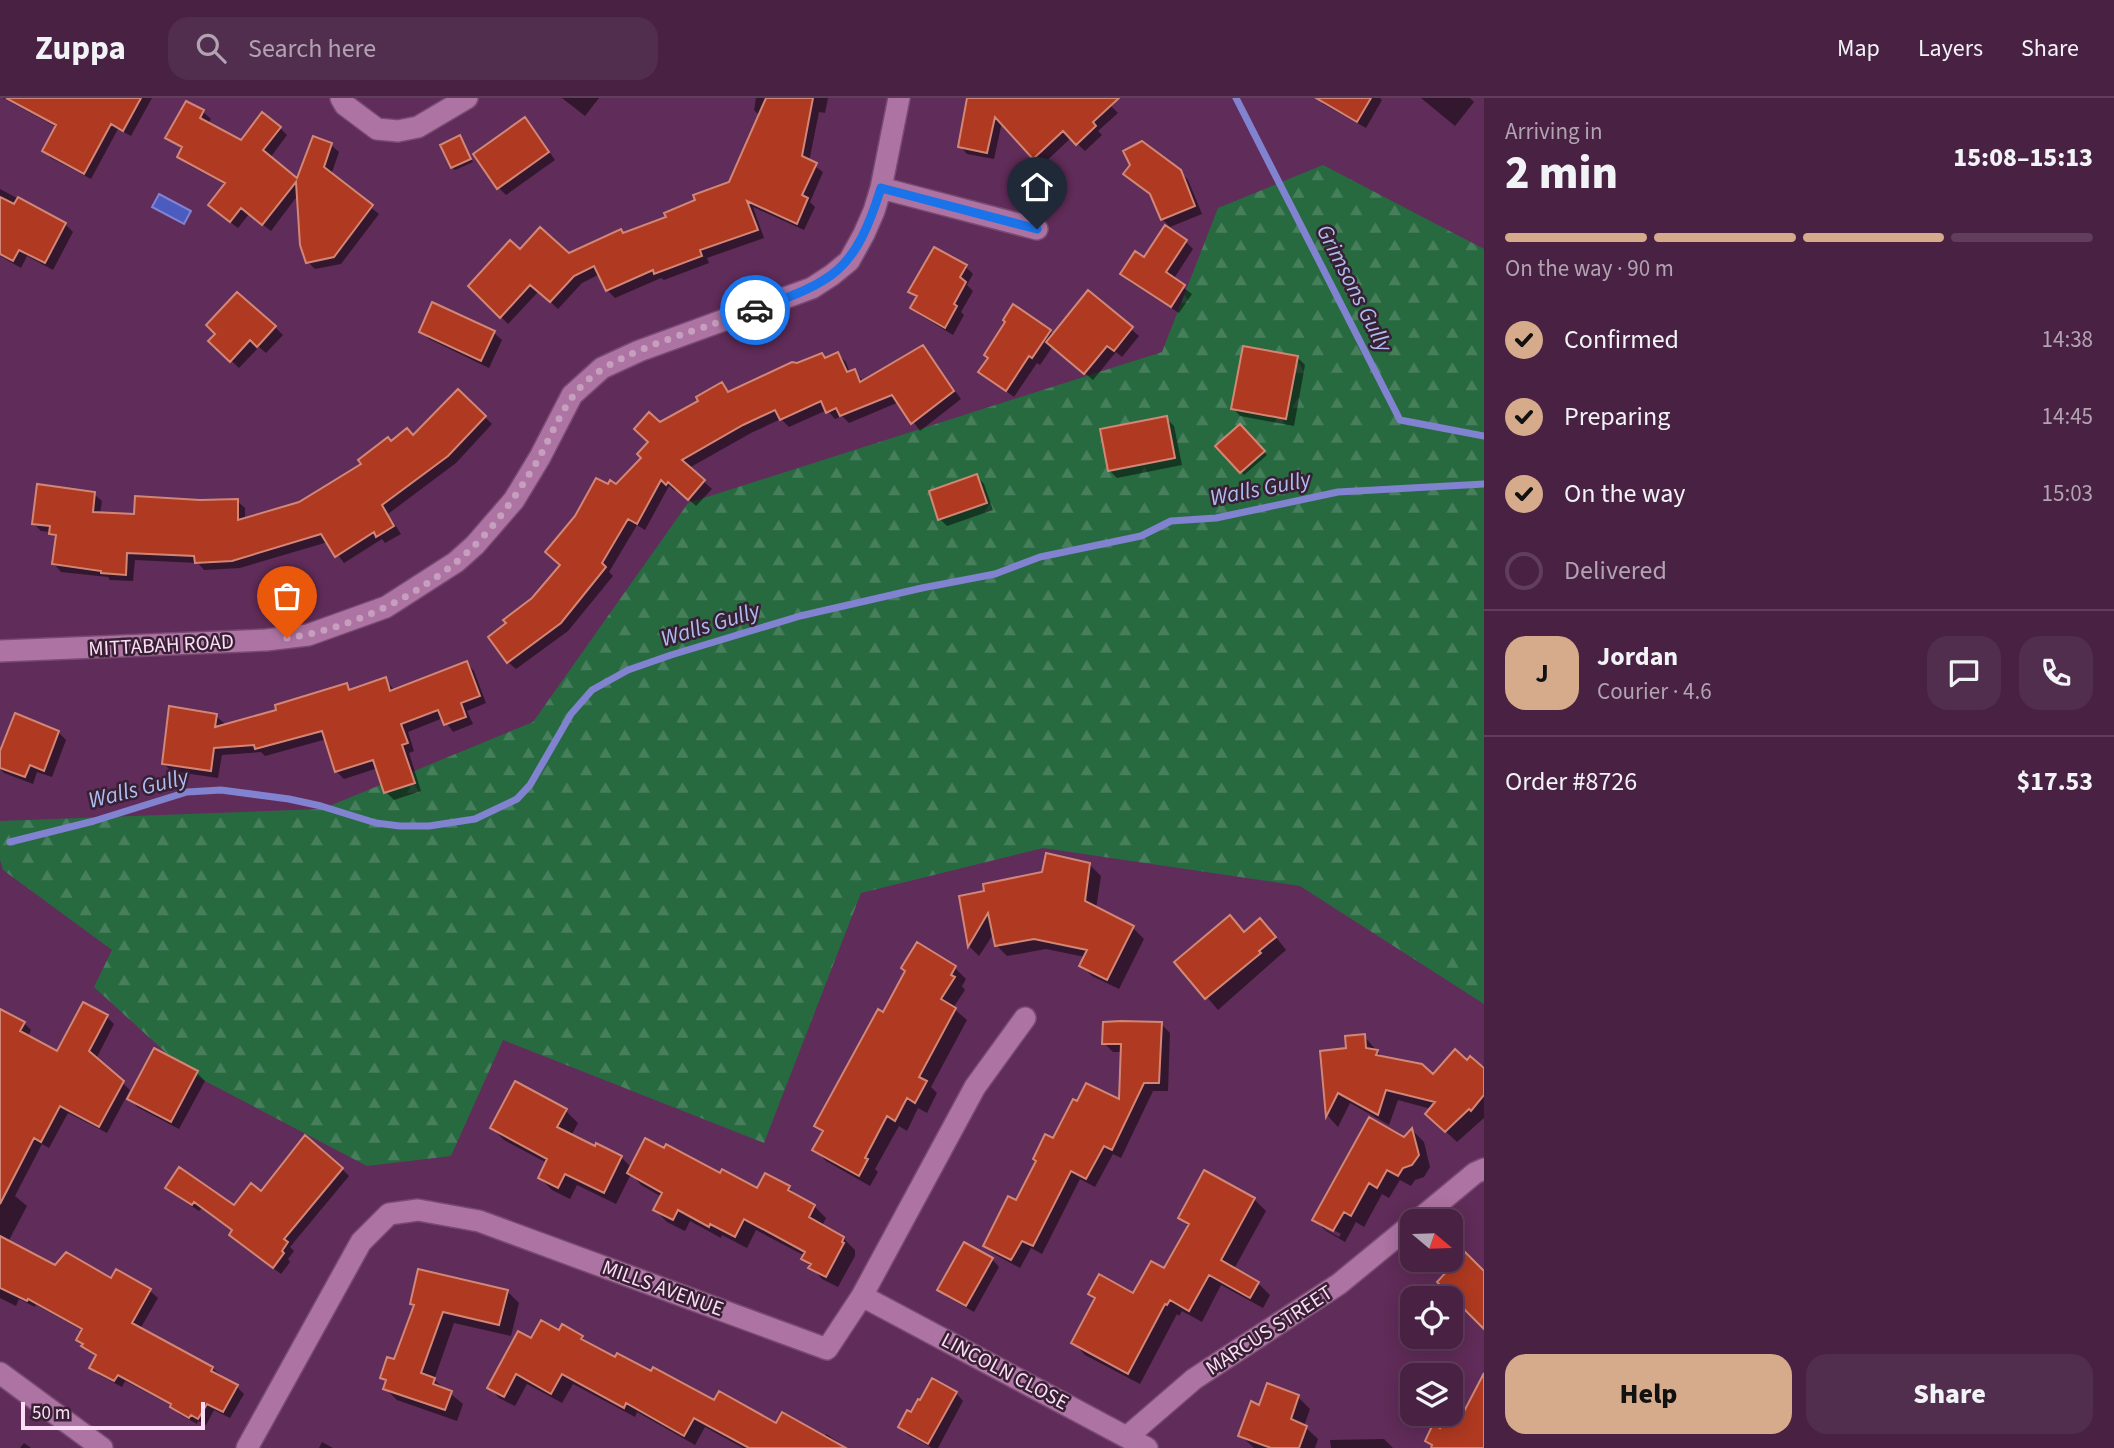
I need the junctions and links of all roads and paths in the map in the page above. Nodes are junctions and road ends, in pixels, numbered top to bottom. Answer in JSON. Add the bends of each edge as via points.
{"nodes":[{"id":1,"x":341,"y":98,"type":"edge"},
{"id":2,"x":467,"y":98,"type":"edge"},
{"id":3,"x":899,"y":98,"type":"edge"},
{"id":4,"x":881,"y":188,"type":"junction"},
{"id":5,"x":1037,"y":229,"type":"dead end"},
{"id":6,"x":0,"y":651,"type":"edge"},
{"id":7,"x":1025,"y":1018,"type":"dead end"},
{"id":8,"x":1484,"y":1169,"type":"edge"},
{"id":9,"x":1431,"y":1209,"type":"edge"},
{"id":10,"x":1400,"y":1234,"type":"edge"},
{"id":11,"x":862,"y":1296,"type":"junction"},
{"id":12,"x":0,"y":1373,"type":"edge"},
{"id":13,"x":1128,"y":1436,"type":"junction"},
{"id":14,"x":102,"y":1448,"type":"edge"},
{"id":15,"x":247,"y":1448,"type":"edge"},
{"id":16,"x":1147,"y":1448,"type":"edge"}],
"edges":[{"from":1,"to":2,"type":"street","via":[[377,129],[398,131],[418,127]]},
{"from":3,"to":4,"type":"street","name":"MITTABAH ROAD"},
{"from":4,"to":5,"type":"street"},
{"from":4,"to":6,"type":"street","name":"MITTABAH ROAD","via":[[849,261],[812,288],[602,368],[572,395],[540,457],[494,524],[456,562],[386,607],[308,635],[266,640]]},
{"from":7,"to":11,"type":"street","name":"MILLS AVENUE","via":[[975,1087]]},
{"from":8,"to":9,"type":"street","name":"MARCUS STREET"},
{"from":10,"to":13,"type":"street","name":"MARCUS STREET","via":[[1339,1284],[1194,1379]]},
{"from":11,"to":13,"type":"street","name":"LINCOLN CLOSE"},
{"from":11,"to":15,"type":"street","name":"MILLS AVENUE","via":[[827,1349],[479,1221],[418,1210],[389,1214],[360,1242]]},
{"from":12,"to":14,"type":"street"},
{"from":13,"to":16,"type":"street","name":"LINCOLN CLOSE"}]}
